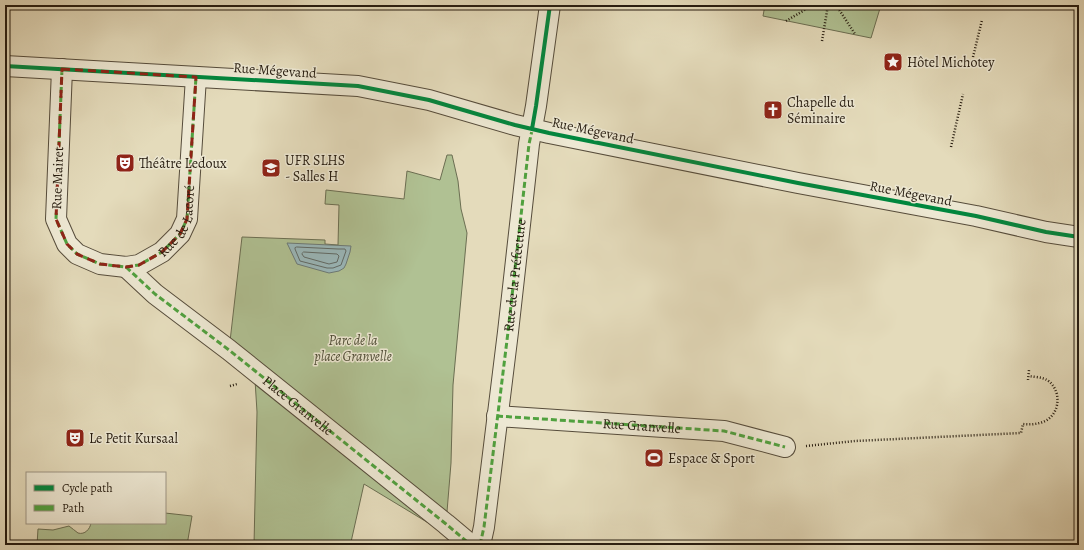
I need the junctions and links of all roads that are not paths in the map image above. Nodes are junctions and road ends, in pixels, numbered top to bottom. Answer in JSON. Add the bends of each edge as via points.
{"nodes":[{"id":1,"x":550,"y":5,"type":"edge"},
{"id":2,"x":5,"y":66,"type":"edge"},
{"id":3,"x":62,"y":69,"type":"junction"},
{"id":4,"x":196,"y":77,"type":"junction"},
{"id":5,"x":532,"y":129,"type":"junction"},
{"id":6,"x":1079,"y":238,"type":"edge"},
{"id":7,"x":126,"y":267,"type":"junction"},
{"id":8,"x":497,"y":416,"type":"junction"},
{"id":9,"x":793,"y":447,"type":"road end"},
{"id":10,"x":471,"y":545,"type":"edge"},
{"id":11,"x":480,"y":545,"type":"edge"}],
"edges":[{"from":1,"to":5,"type":"street","name":"Rue de la Préfecture"},
{"from":2,"to":3,"type":"street","name":"Rue Mégevand"},
{"from":3,"to":4,"type":"street","name":"Rue Mégevand"},
{"from":3,"to":7,"type":"street","name":"Rue Mairet","via":[[56,219],[67,244],[77,254],[100,264]]},
{"from":4,"to":5,"type":"street","name":"Rue Mégevand","via":[[358,86],[429,100]]},
{"from":4,"to":7,"type":"street","name":"Rue de Lacoré","via":[[187,219],[180,234],[162,252],[139,264]]},
{"from":5,"to":6,"type":"street","name":"Rue Mégevand"},
{"from":5,"to":8,"type":"street","name":"Rue de la Préfecture"},
{"from":7,"to":10,"type":"street","name":"Place Granvelle","via":[[155,294],[229,350]]},
{"from":8,"to":9,"type":"street","name":"Rue Granvelle","via":[[724,431]]},
{"from":8,"to":11,"type":"street","name":"Rue de la Préfecture"}]}
